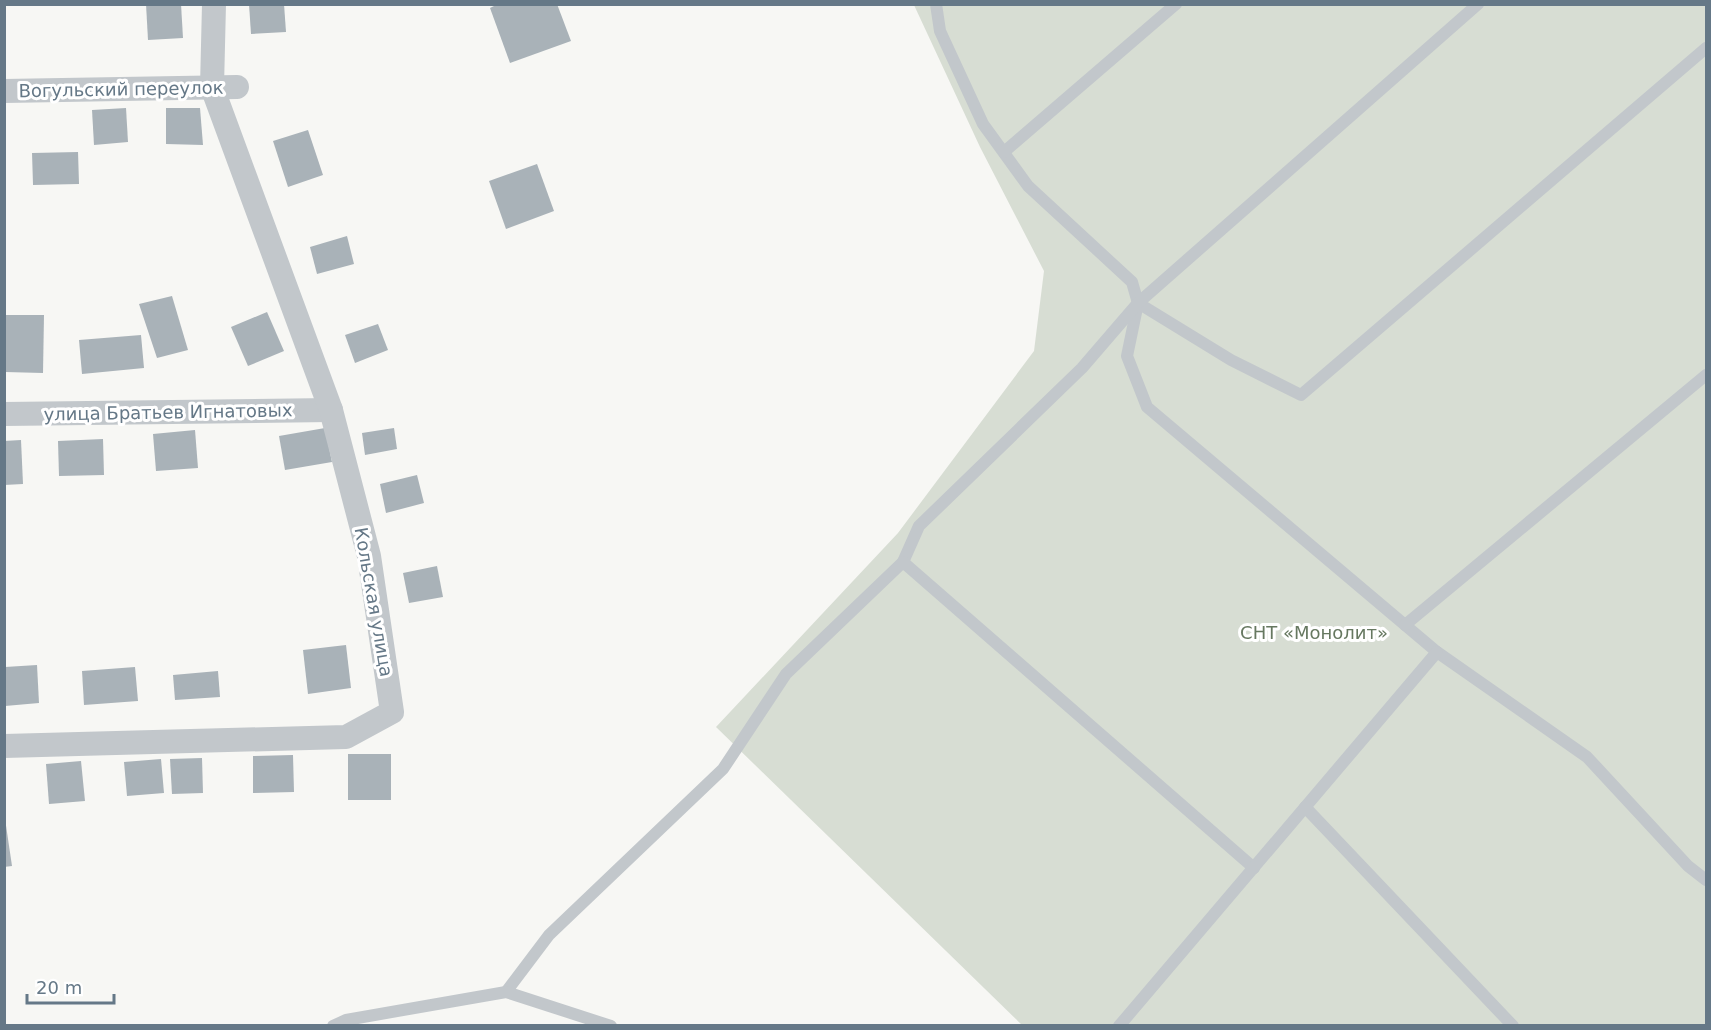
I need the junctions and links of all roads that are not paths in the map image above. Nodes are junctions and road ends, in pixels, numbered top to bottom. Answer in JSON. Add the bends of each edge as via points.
{"nodes":[{"id":1,"x":214,"y":4,"type":"edge"},
{"id":2,"x":936,"y":4,"type":"edge"},
{"id":3,"x":1176,"y":4,"type":"edge"},
{"id":4,"x":1478,"y":4,"type":"edge"},
{"id":5,"x":1707,"y":48,"type":"edge"},
{"id":6,"x":212,"y":87,"type":"junction"},
{"id":7,"x":237,"y":87,"type":"dead end"},
{"id":8,"x":4,"y":91,"type":"edge"},
{"id":9,"x":1004,"y":152,"type":"junction"},
{"id":10,"x":1137,"y":303,"type":"junction"},
{"id":11,"x":1707,"y":375,"type":"edge"},
{"id":12,"x":331,"y":410,"type":"junction"},
{"id":13,"x":4,"y":414,"type":"edge"},
{"id":14,"x":903,"y":562,"type":"junction"},
{"id":15,"x":1405,"y":625,"type":"junction"},
{"id":16,"x":1437,"y":652,"type":"junction"},
{"id":17,"x":4,"y":746,"type":"edge"},
{"id":18,"x":1305,"y":807,"type":"junction"},
{"id":19,"x":1254,"y":867,"type":"junction"},
{"id":20,"x":1707,"y":880,"type":"edge"},
{"id":21,"x":506,"y":992,"type":"junction"},
{"id":22,"x":1123,"y":1024,"type":"edge"},
{"id":23,"x":333,"y":1026,"type":"edge"},
{"id":24,"x":611,"y":1026,"type":"edge"},
{"id":25,"x":1513,"y":1026,"type":"edge"}],
"edges":[{"from":1,"to":6,"type":"street"},
{"from":2,"to":9,"type":"lane","via":[[940,31],[983,124]]},
{"from":3,"to":9,"type":"lane"},
{"from":4,"to":10,"type":"lane"},
{"from":5,"to":10,"type":"lane","via":[[1301,395],[1231,360]]},
{"from":6,"to":7,"type":"street","name":"Вогульский переулок"},
{"from":6,"to":8,"type":"street","name":"Вогульский переулок"},
{"from":6,"to":12,"type":"street","name":"Кольская улица"},
{"from":9,"to":10,"type":"lane","via":[[1028,186],[1132,282]]},
{"from":10,"to":14,"type":"lane","via":[[1082,368],[919,526]]},
{"from":10,"to":15,"type":"lane","via":[[1127,356],[1147,407]]},
{"from":11,"to":15,"type":"lane"},
{"from":12,"to":13,"type":"street","name":"улица Братьев Игнатовых"},
{"from":12,"to":17,"type":"street","name":"Кольская улица","via":[[369,556],[392,712],[346,737]]},
{"from":14,"to":19,"type":"lane"},
{"from":14,"to":21,"type":"lane","via":[[786,674],[723,769],[549,935]]},
{"from":15,"to":16,"type":"lane"},
{"from":16,"to":18,"type":"lane"},
{"from":16,"to":20,"type":"lane","via":[[1587,757],[1688,866]]},
{"from":18,"to":19,"type":"lane"},
{"from":18,"to":25,"type":"lane"},
{"from":19,"to":22,"type":"lane"},
{"from":21,"to":23,"type":"lane","via":[[346,1020]]},
{"from":21,"to":24,"type":"lane"}]}
